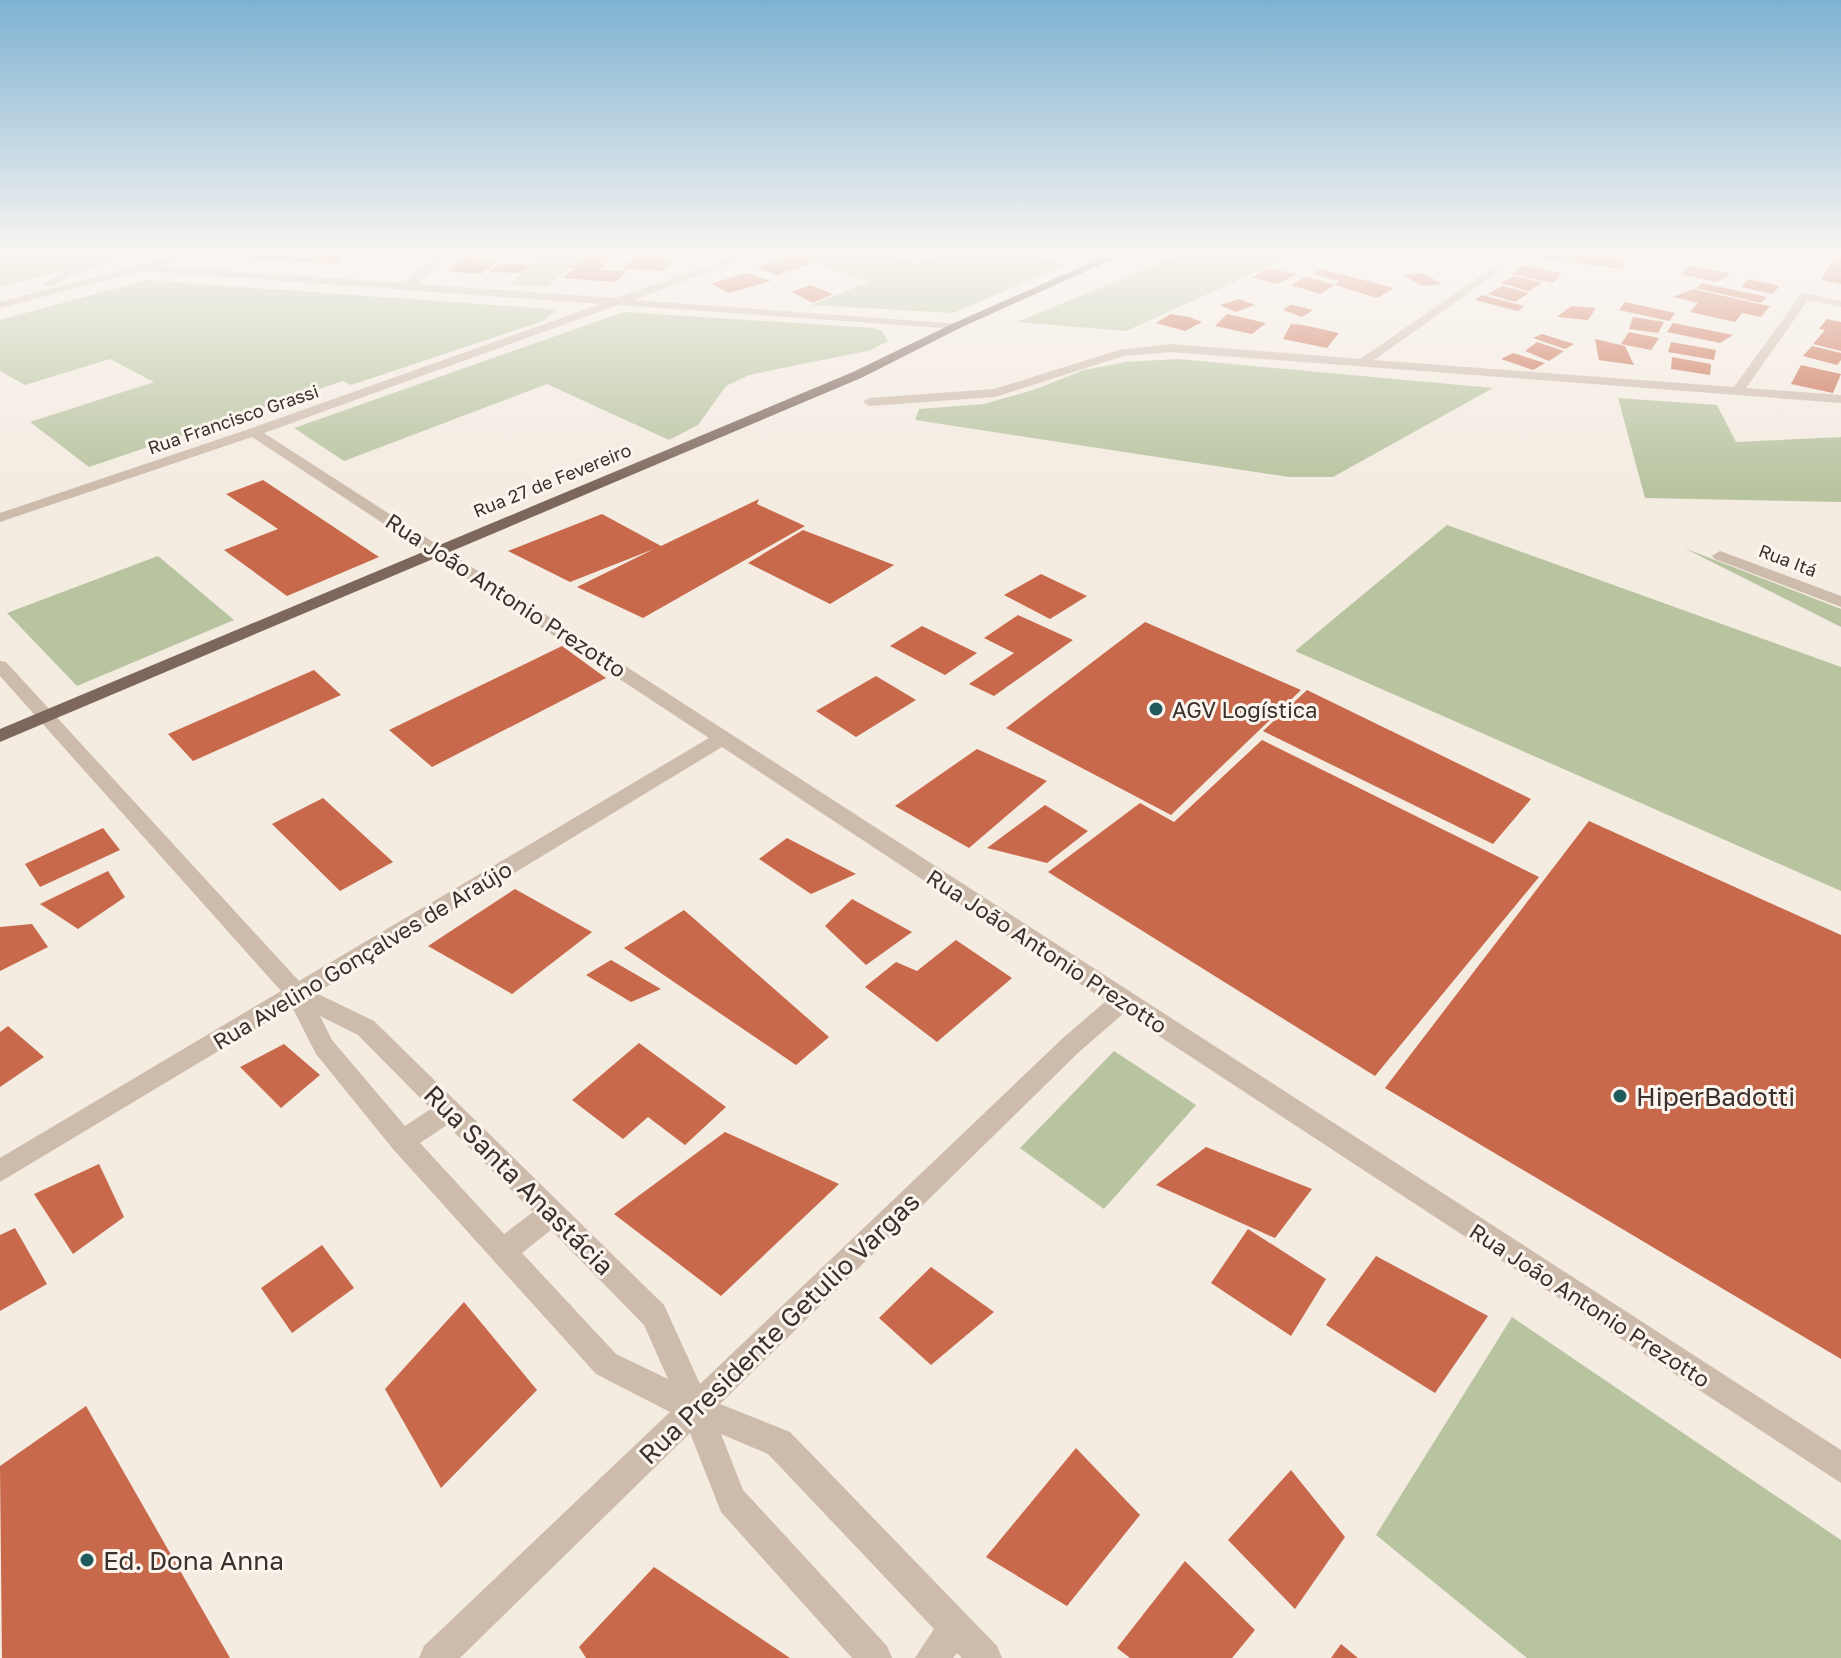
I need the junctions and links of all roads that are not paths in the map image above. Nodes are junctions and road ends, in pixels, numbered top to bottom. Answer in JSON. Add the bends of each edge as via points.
{"nodes":[{"id":1,"x":530,"y":332,"type":"edge"},
{"id":2,"x":943,"y":332,"type":"edge"},
{"id":3,"x":1405,"y":332,"type":"edge"},
{"id":4,"x":1779,"y":332,"type":"edge"},
{"id":5,"x":1360,"y":364,"type":"junction"},
{"id":6,"x":1738,"y":391,"type":"junction"},
{"id":7,"x":1841,"y":399,"type":"edge"},
{"id":8,"x":869,"y":402,"type":"dead end"},
{"id":9,"x":254,"y":432,"type":"junction"},
{"id":10,"x":0,"y":518,"type":"edge"},
{"id":11,"x":436,"y":550,"type":"junction"},
{"id":12,"x":1720,"y":556,"type":"dead end"},
{"id":13,"x":1841,"y":602,"type":"edge"},
{"id":14,"x":0,"y":666,"type":"edge"},
{"id":15,"x":45,"y":717,"type":"junction"},
{"id":16,"x":0,"y":736,"type":"edge"},
{"id":17,"x":723,"y":738,"type":"junction"},
{"id":18,"x":297,"y":994,"type":"junction"},
{"id":19,"x":1123,"y":1000,"type":"junction"},
{"id":20,"x":449,"y":1110,"type":"junction"},
{"id":21,"x":402,"y":1141,"type":"junction"},
{"id":22,"x":0,"y":1171,"type":"edge"},
{"id":23,"x":552,"y":1213,"type":"junction"},
{"id":24,"x":503,"y":1251,"type":"junction"},
{"id":25,"x":696,"y":1409,"type":"junction"},
{"id":26,"x":1841,"y":1468,"type":"edge"},
{"id":27,"x":956,"y":1627,"type":"junction"},
{"id":28,"x":436,"y":1658,"type":"edge"},
{"id":29,"x":875,"y":1658,"type":"edge"},
{"id":30,"x":932,"y":1658,"type":"edge"},
{"id":31,"x":985,"y":1658,"type":"edge"}],
"edges":[{"from":1,"to":9,"type":"street","name":"Rua Francisco Grassi"},
{"from":2,"to":11,"type":"main road","name":"Rua 27 de Fevereiro","via":[[857,375]]},
{"from":3,"to":5,"type":"street"},
{"from":4,"to":6,"type":"street"},
{"from":5,"to":6,"type":"street"},
{"from":5,"to":8,"type":"street","via":[[1150,349],[995,393]]},
{"from":6,"to":7,"type":"street"},
{"from":9,"to":10,"type":"street","name":"Rua Francisco Grassi"},
{"from":9,"to":11,"type":"street","name":"Rua João Antonio Prezotto"},
{"from":11,"to":15,"type":"main road","name":"Rua 27 de Fevereiro"},
{"from":11,"to":17,"type":"street","name":"Rua João Antonio Prezotto"},
{"from":12,"to":13,"type":"street","name":"Rua Itá"},
{"from":14,"to":15,"type":"street","name":"Rua Santa Anastácia"},
{"from":15,"to":16,"type":"main road","name":"Rua 27 de Fevereiro"},
{"from":15,"to":18,"type":"street","name":"Rua Santa Anastácia"},
{"from":17,"to":18,"type":"street","name":"Rua Avelino Gonçalves de Araújo"},
{"from":17,"to":19,"type":"street","name":"Rua João Antonio Prezotto"},
{"from":18,"to":20,"type":"street","name":"Rua Santa Anastácia","via":[[366,1028]]},
{"from":18,"to":21,"type":"street","name":"Rua Santa Anastácia","via":[[324,1047]]},
{"from":18,"to":22,"type":"street","name":"Rua Avelino Gonçalves de Araújo"},
{"from":19,"to":25,"type":"street","name":"Rua Presidente Getulio Vargas"},
{"from":19,"to":26,"type":"street","name":"Rua João Antonio Prezotto"},
{"from":20,"to":21,"type":"street"},
{"from":20,"to":23,"type":"street","name":"Rua Santa Anastácia"},
{"from":21,"to":24,"type":"street","name":"Rua Santa Anastácia"},
{"from":23,"to":24,"type":"street"},
{"from":23,"to":25,"type":"street","name":"Rua Santa Anastácia","via":[[654,1315]]},
{"from":24,"to":25,"type":"street","name":"Rua Santa Anastácia","via":[[606,1364]]},
{"from":25,"to":27,"type":"street","name":"Rua Santa Anastácia","via":[[779,1443]]},
{"from":25,"to":28,"type":"street","name":"Rua Presidente Getulio Vargas"},
{"from":25,"to":29,"type":"street","name":"Rua Santa Anastácia","via":[[732,1501]]},
{"from":27,"to":30,"type":"street"},
{"from":27,"to":31,"type":"street","name":"Rua Santa Anastácia"}]}
